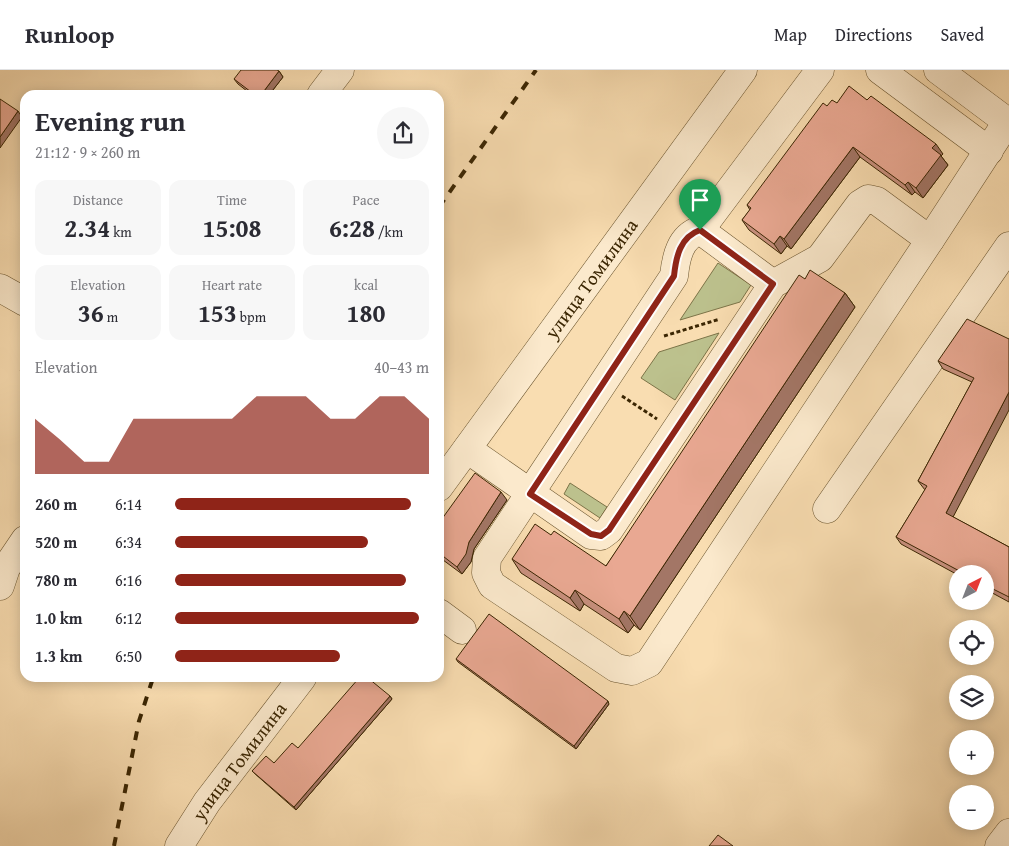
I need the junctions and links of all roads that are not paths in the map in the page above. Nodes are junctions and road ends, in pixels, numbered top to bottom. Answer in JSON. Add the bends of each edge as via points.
{"nodes":[{"id":1,"x":340,"y":70,"type":"edge"},
{"id":2,"x":743,"y":70,"type":"edge"},
{"id":3,"x":820,"y":70,"type":"edge"},
{"id":4,"x":880,"y":70,"type":"edge"},
{"id":5,"x":956,"y":75,"type":"edge"},
{"id":6,"x":325,"y":90,"type":"edge"},
{"id":7,"x":1008,"y":122,"type":"edge"},
{"id":8,"x":989,"y":151,"type":"junction"},
{"id":9,"x":700,"y":230,"type":"junction"},
{"id":10,"x":930,"y":240,"type":"junction"},
{"id":11,"x":1009,"y":246,"type":"edge"},
{"id":12,"x":773,"y":284,"type":"junction"},
{"id":13,"x":0,"y":288,"type":"edge"},
{"id":14,"x":20,"y":299,"type":"edge"},
{"id":15,"x":467,"y":448,"type":"junction"},
{"id":16,"x":444,"y":480,"type":"edge"},
{"id":17,"x":530,"y":494,"type":"junction"},
{"id":18,"x":827,"y":509,"type":"dead end"},
{"id":19,"x":20,"y":547,"type":"edge"},
{"id":20,"x":0,"y":586,"type":"edge"},
{"id":21,"x":444,"y":617,"type":"edge"},
{"id":22,"x":462,"y":630,"type":"dead end"},
{"id":23,"x":299,"y":682,"type":"edge"},
{"id":24,"x":1009,"y":833,"type":"edge"},
{"id":25,"x":179,"y":846,"type":"edge"},
{"id":26,"x":1000,"y":846,"type":"edge"}],
"edges":[{"from":1,"to":6,"type":"street"},
{"from":2,"to":15,"type":"street","name":"улица Томилина"},
{"from":3,"to":9,"type":"street"},
{"from":4,"to":8,"type":"street"},
{"from":5,"to":7,"type":"street"},
{"from":7,"to":8,"type":"street"},
{"from":8,"to":10,"type":"street"},
{"from":9,"to":12,"type":"street"},
{"from":9,"to":17,"type":"street","via":[[691,233],[676,254],[674,276]]},
{"from":10,"to":12,"type":"street","via":[[868,199],[860,204],[820,258]]},
{"from":10,"to":17,"type":"street","via":[[649,663],[632,670],[616,668],[492,585],[486,573],[487,558]]},
{"from":11,"to":18,"type":"street"},
{"from":12,"to":17,"type":"street","via":[[609,530],[601,536],[591,534]]},
{"from":13,"to":14,"type":"street"},
{"from":15,"to":16,"type":"street","name":"улица Томилина"},
{"from":15,"to":17,"type":"street"},
{"from":19,"to":20,"type":"street","via":[[6,568]]},
{"from":21,"to":22,"type":"street"},
{"from":23,"to":25,"type":"street","name":"улица Томилина","via":[[207,802]]},
{"from":24,"to":26,"type":"street"}]}
